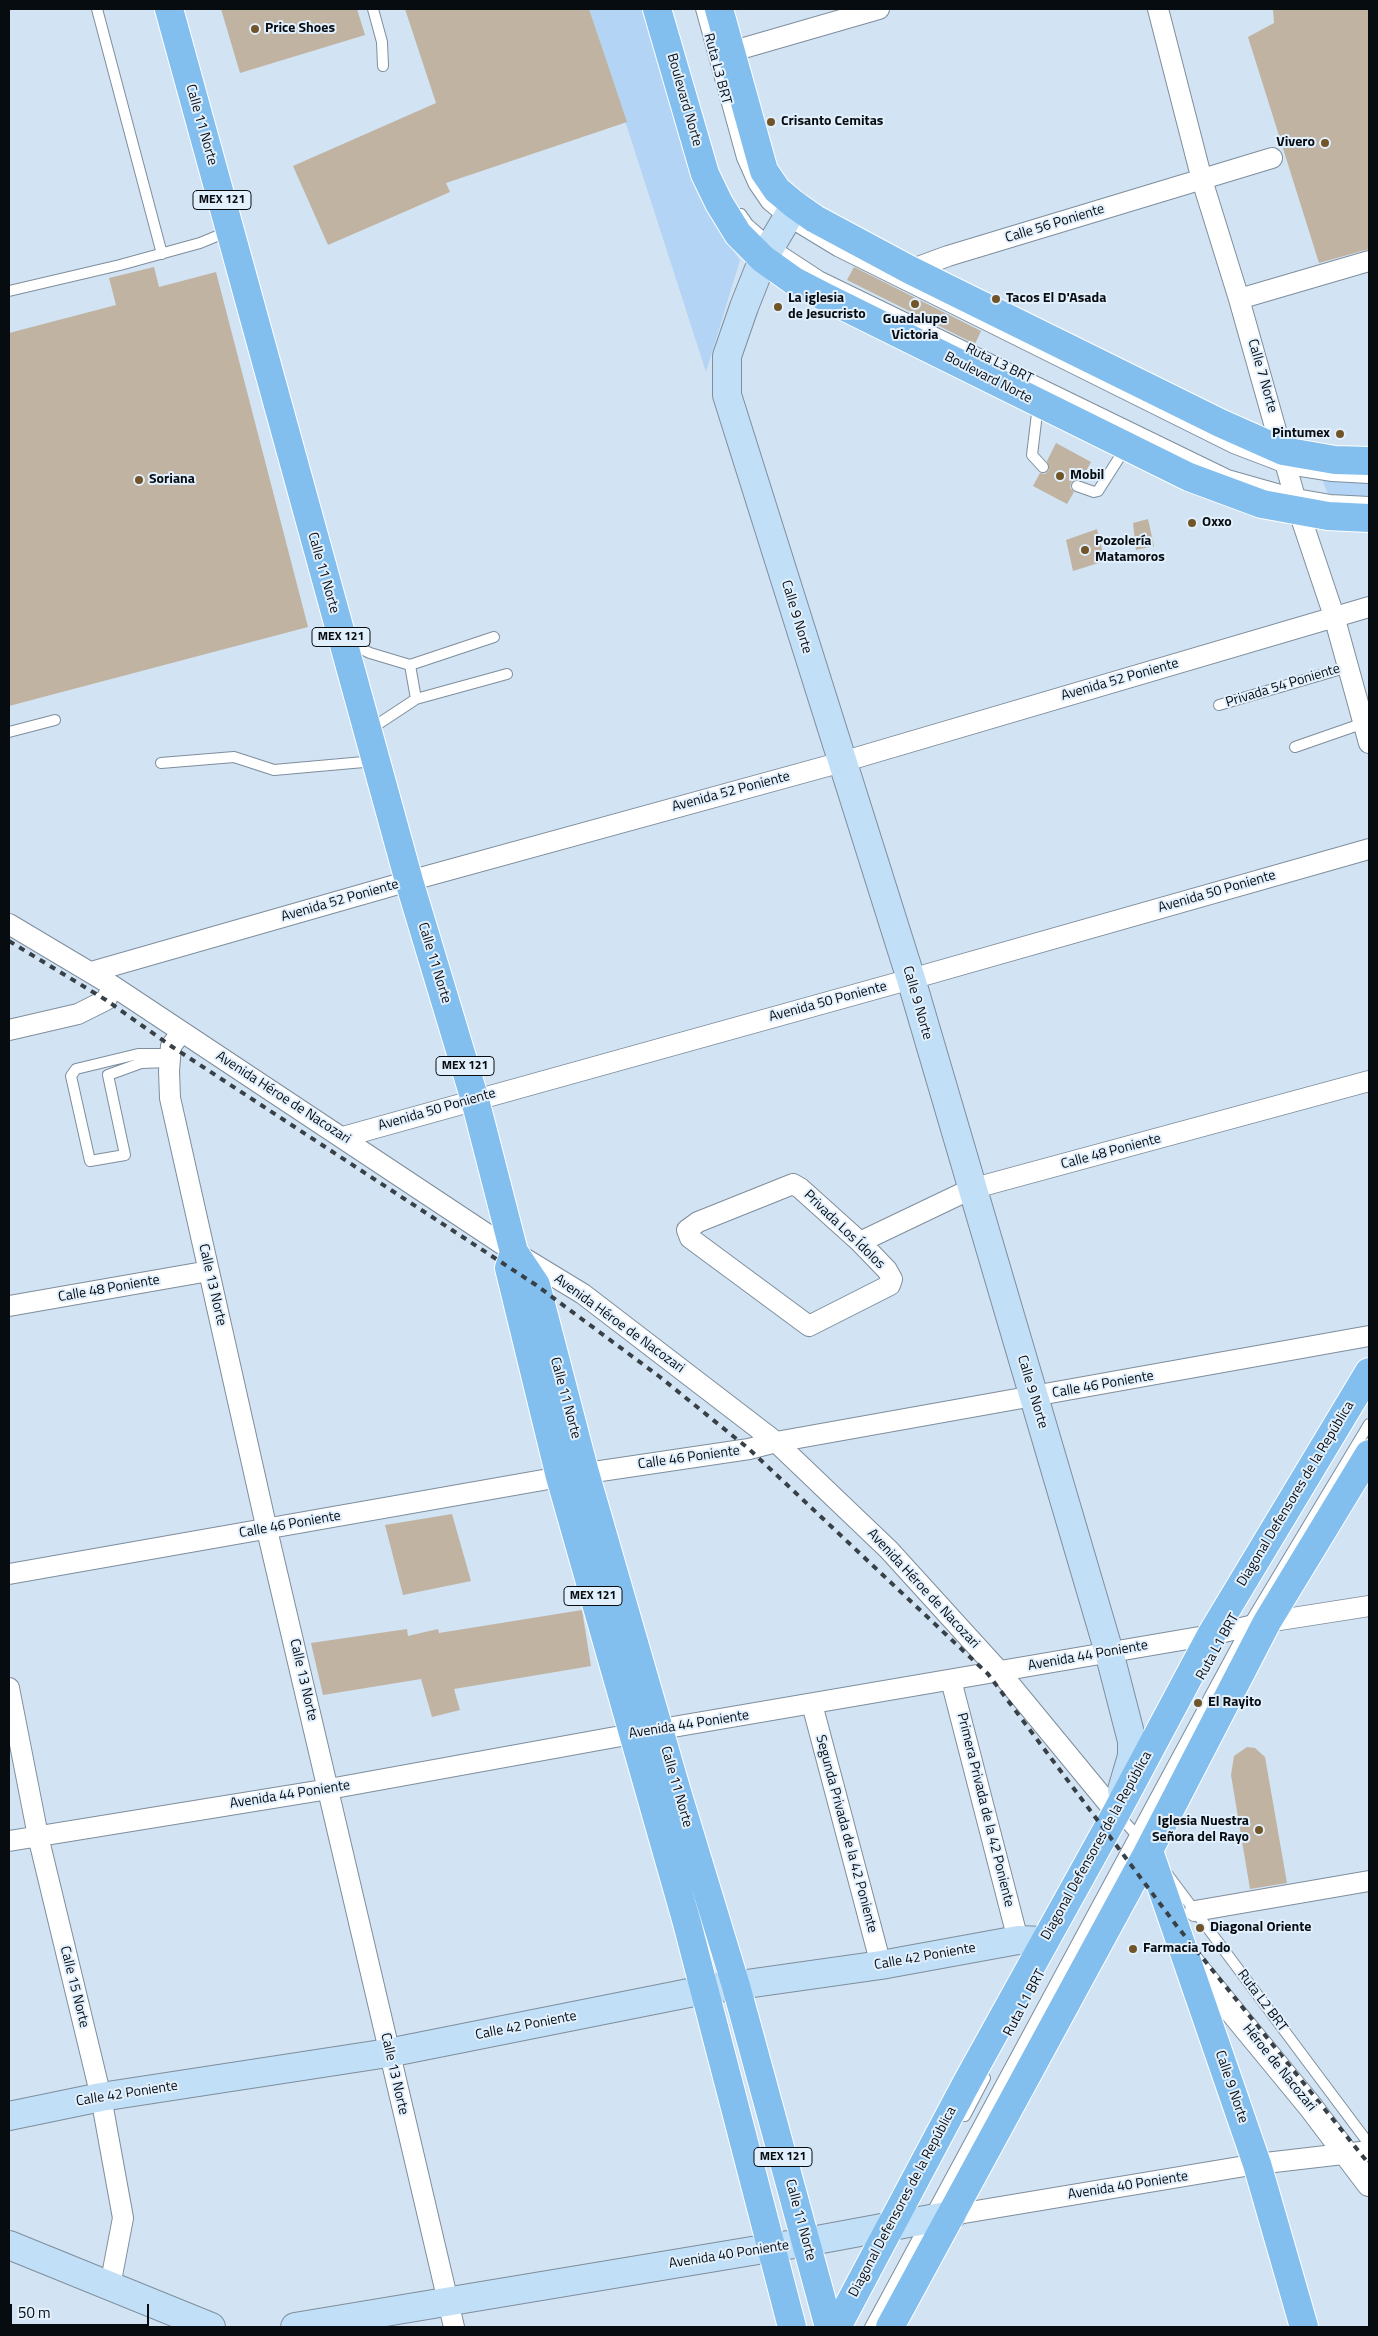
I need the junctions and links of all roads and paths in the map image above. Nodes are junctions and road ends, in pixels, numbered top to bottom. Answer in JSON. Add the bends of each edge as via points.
{"nodes":[{"id":1,"x":97,"y":9,"type":"edge"},
{"id":2,"x":169,"y":9,"type":"edge"},
{"id":3,"x":373,"y":9,"type":"edge"},
{"id":4,"x":657,"y":9,"type":"edge"},
{"id":5,"x":701,"y":9,"type":"edge"},
{"id":6,"x":719,"y":9,"type":"edge"},
{"id":7,"x":879,"y":9,"type":"edge"},
{"id":8,"x":1158,"y":9,"type":"edge"},
{"id":9,"x":679,"y":45,"type":"dead end"},
{"id":10,"x":730,"y":52,"type":"junction"},
{"id":11,"x":384,"y":66,"type":"dead end"},
{"id":12,"x":711,"y":154,"type":"dead end"},
{"id":13,"x":1272,"y":158,"type":"dead end"},
{"id":14,"x":1202,"y":180,"type":"junction"},
{"id":15,"x":733,"y":204,"type":"dead end"},
{"id":16,"x":790,"y":213,"type":"junction"},
{"id":17,"x":231,"y":231,"type":"junction"},
{"id":18,"x":767,"y":252,"type":"junction"},
{"id":19,"x":162,"y":254,"type":"junction"},
{"id":20,"x":1369,"y":261,"type":"edge"},
{"id":21,"x":910,"y":270,"type":"junction"},
{"id":22,"x":9,"y":291,"type":"edge"},
{"id":23,"x":1239,"y":299,"type":"junction"},
{"id":24,"x":1038,"y":404,"type":"junction"},
{"id":25,"x":1126,"y":446,"type":"junction"},
{"id":26,"x":1286,"y":460,"type":"junction"},
{"id":27,"x":1369,"y":461,"type":"edge"},
{"id":28,"x":1043,"y":467,"type":"dead end"},
{"id":29,"x":1369,"y":478,"type":"edge"},
{"id":30,"x":1077,"y":486,"type":"dead end"},
{"id":31,"x":1369,"y":502,"type":"edge"},
{"id":32,"x":1297,"y":503,"type":"junction"},
{"id":33,"x":1369,"y":518,"type":"edge"},
{"id":34,"x":1369,"y":607,"type":"edge"},
{"id":35,"x":1334,"y":616,"type":"junction"},
{"id":36,"x":494,"y":637,"type":"dead end"},
{"id":37,"x":342,"y":639,"type":"junction"},
{"id":38,"x":410,"y":665,"type":"junction"},
{"id":39,"x":1348,"y":667,"type":"junction"},
{"id":40,"x":507,"y":674,"type":"dead end"},
{"id":41,"x":416,"y":700,"type":"junction"},
{"id":42,"x":1219,"y":705,"type":"dead end"},
{"id":43,"x":55,"y":720,"type":"dead end"},
{"id":44,"x":1364,"y":723,"type":"junction"},
{"id":45,"x":367,"y":731,"type":"junction"},
{"id":46,"x":9,"y":732,"type":"edge"},
{"id":47,"x":1369,"y":743,"type":"edge"},
{"id":48,"x":1295,"y":747,"type":"dead end"},
{"id":49,"x":376,"y":761,"type":"junction"},
{"id":50,"x":842,"y":762,"type":"junction"},
{"id":51,"x":161,"y":763,"type":"dead end"},
{"id":52,"x":1369,"y":849,"type":"edge"},
{"id":53,"x":409,"y":881,"type":"junction"},
{"id":54,"x":9,"y":924,"type":"edge"},
{"id":55,"x":91,"y":972,"type":"junction"},
{"id":56,"x":911,"y":979,"type":"junction"},
{"id":57,"x":113,"y":986,"type":"junction"},
{"id":58,"x":9,"y":1030,"type":"edge"},
{"id":59,"x":181,"y":1033,"type":"junction"},
{"id":60,"x":170,"y":1058,"type":"junction"},
{"id":61,"x":1369,"y":1081,"type":"edge"},
{"id":62,"x":475,"y":1100,"type":"junction"},
{"id":63,"x":343,"y":1137,"type":"junction"},
{"id":64,"x":972,"y":1190,"type":"junction"},
{"id":65,"x":860,"y":1242,"type":"junction"},
{"id":66,"x":514,"y":1252,"type":"junction"},
{"id":67,"x":209,"y":1271,"type":"junction"},
{"id":68,"x":9,"y":1306,"type":"edge"},
{"id":69,"x":1369,"y":1336,"type":"edge"},
{"id":70,"x":1369,"y":1372,"type":"edge"},
{"id":71,"x":1034,"y":1398,"type":"junction"},
{"id":72,"x":1369,"y":1424,"type":"edge"},
{"id":73,"x":776,"y":1442,"type":"junction"},
{"id":74,"x":1369,"y":1454,"type":"edge"},
{"id":75,"x":572,"y":1475,"type":"junction"},
{"id":76,"x":267,"y":1530,"type":"junction"},
{"id":77,"x":9,"y":1574,"type":"edge"},
{"id":78,"x":1251,"y":1590,"type":"dead end"},
{"id":79,"x":1369,"y":1606,"type":"edge"},
{"id":80,"x":1257,"y":1624,"type":"junction"},
{"id":81,"x":1219,"y":1636,"type":"junction"},
{"id":82,"x":1109,"y":1652,"type":"junction"},
{"id":83,"x":1207,"y":1666,"type":"dead end"},
{"id":84,"x":1000,"y":1672,"type":"junction"},
{"id":85,"x":951,"y":1680,"type":"junction"},
{"id":86,"x":9,"y":1688,"type":"edge"},
{"id":87,"x":812,"y":1704,"type":"junction"},
{"id":88,"x":659,"y":1729,"type":"junction"},
{"id":89,"x":632,"y":1734,"type":"junction"},
{"id":90,"x":329,"y":1789,"type":"junction"},
{"id":91,"x":1120,"y":1817,"type":"junction"},
{"id":92,"x":38,"y":1836,"type":"junction"},
{"id":93,"x":9,"y":1841,"type":"edge"},
{"id":94,"x":1142,"y":1842,"type":"junction"},
{"id":95,"x":1369,"y":1881,"type":"edge"},
{"id":96,"x":1195,"y":1911,"type":"junction"},
{"id":97,"x":1070,"y":1919,"type":"dead end"},
{"id":98,"x":1031,"y":1941,"type":"junction"},
{"id":99,"x":1186,"y":1955,"type":"junction"},
{"id":100,"x":881,"y":1965,"type":"junction"},
{"id":101,"x":736,"y":1986,"type":"junction"},
{"id":102,"x":704,"y":1990,"type":"junction"},
{"id":103,"x":388,"y":2053,"type":"junction"},
{"id":104,"x":990,"y":2067,"type":"dead end"},
{"id":105,"x":100,"y":2097,"type":"junction"},
{"id":106,"x":9,"y":2116,"type":"edge"},
{"id":107,"x":958,"y":2128,"type":"dead end"},
{"id":108,"x":1369,"y":2144,"type":"edge"},
{"id":109,"x":1358,"y":2152,"type":"edge"},
{"id":110,"x":1257,"y":2164,"type":"junction"},
{"id":111,"x":1369,"y":2184,"type":"edge"},
{"id":112,"x":916,"y":2221,"type":"junction"},
{"id":113,"x":806,"y":2242,"type":"junction"},
{"id":114,"x":10,"y":2247,"type":"edge"},
{"id":115,"x":771,"y":2248,"type":"junction"},
{"id":116,"x":110,"y":2286,"type":"junction"},
{"id":117,"x":451,"y":2314,"type":"edge"},
{"id":118,"x":198,"y":2325,"type":"edge"},
{"id":119,"x":295,"y":2327,"type":"edge"},
{"id":120,"x":792,"y":2327,"type":"edge"},
{"id":121,"x":829,"y":2327,"type":"edge"},
{"id":122,"x":837,"y":2327,"type":"edge"},
{"id":123,"x":870,"y":2327,"type":"edge"},
{"id":124,"x":890,"y":2327,"type":"edge"},
{"id":125,"x":1304,"y":2327,"type":"edge"}],
"edges":[{"from":1,"to":19,"type":"lane"},
{"from":2,"to":17,"type":"main road","name":"Calle 11 Norte","number":"MEX 121"},
{"from":3,"to":11,"type":"lane","via":[[382,42]]},
{"from":4,"to":18,"type":"main road","name":"Boulevard Norte","via":[[705,174],[738,234]]},
{"from":5,"to":16,"type":"lane","name":"Ruta L3 BRT","via":[[742,158],[767,204]]},
{"from":6,"to":10,"type":"main road"},
{"from":7,"to":10,"type":"street"},
{"from":8,"to":14,"type":"street","name":"Calle 7 Norte"},
{"from":9,"to":12,"type":"lane","via":[[697,118]]},
{"from":10,"to":16,"type":"main road","via":[[764,171]]},
{"from":13,"to":14,"type":"street","name":"Calle 56 Poniente"},
{"from":14,"to":21,"type":"street","name":"Calle 56 Poniente"},
{"from":14,"to":23,"type":"street","name":"Calle 7 Norte"},
{"from":15,"to":18,"type":"lane","name":"Ruta L3 BRT"},
{"from":16,"to":18,"type":"main road","name":"Calle 9 Norte"},
{"from":16,"to":21,"type":"main road","via":[[815,219]]},
{"from":16,"to":26,"type":"lane","name":"Ruta L3 BRT","via":[[837,251],[1232,448]]},
{"from":17,"to":19,"type":"lane"},
{"from":17,"to":37,"type":"main road","name":"Calle 11 Norte","number":"MEX 121"},
{"from":18,"to":24,"type":"main road","name":"Boulevard Norte","via":[[794,281]]},
{"from":18,"to":32,"type":"lane","name":"Ruta L3 BRT","via":[[1228,475]]},
{"from":18,"to":50,"type":"main road","name":"Calle 9 Norte","via":[[727,356],[727,394]]},
{"from":19,"to":22,"type":"lane"},
{"from":20,"to":23,"type":"street"},
{"from":21,"to":26,"type":"main road","via":[[1220,423]]},
{"from":23,"to":26,"type":"street","name":"Calle 7 Norte"},
{"from":24,"to":25,"type":"main road","name":"Boulevard Norte"},
{"from":24,"to":28,"type":"lane","via":[[1032,455]]},
{"from":25,"to":30,"type":"lane","via":[[1098,491]]},
{"from":25,"to":32,"type":"main road","name":"Boulevard Norte","via":[[1189,477],[1236,495]]},
{"from":26,"to":27,"type":"main road"},
{"from":26,"to":29,"type":"lane","name":"Ruta L3 BRT","via":[[1332,476]]},
{"from":26,"to":32,"type":"street","name":"Calle 7 Norte"},
{"from":31,"to":32,"type":"lane","name":"Ruta L3 BRT","via":[[1330,500]]},
{"from":32,"to":33,"type":"main road","name":"Boulevard Norte","via":[[1328,516]]},
{"from":32,"to":35,"type":"street","name":"Calle 7 Norte"},
{"from":34,"to":35,"type":"street","name":"Avenida 52 Poniente"},
{"from":35,"to":39,"type":"street","name":"Calle 7 Norte"},
{"from":35,"to":50,"type":"street","name":"Avenida 52 Poniente"},
{"from":36,"to":38,"type":"lane"},
{"from":37,"to":38,"type":"lane"},
{"from":37,"to":45,"type":"main road","name":"Calle 11 Norte","number":"MEX 121"},
{"from":38,"to":41,"type":"lane"},
{"from":39,"to":42,"type":"lane","name":"Privada 54 Poniente"},
{"from":39,"to":44,"type":"street","name":"Calle 7 Norte"},
{"from":40,"to":41,"type":"lane"},
{"from":41,"to":45,"type":"lane"},
{"from":43,"to":46,"type":"lane"},
{"from":44,"to":47,"type":"street","name":"Calle 7 Norte"},
{"from":44,"to":48,"type":"lane"},
{"from":45,"to":49,"type":"main road","name":"Calle 11 Norte","number":"MEX 121"},
{"from":49,"to":51,"type":"lane","via":[[274,770],[234,757]]},
{"from":49,"to":53,"type":"main road","name":"Calle 11 Norte","number":"MEX 121"},
{"from":50,"to":53,"type":"street","name":"Avenida 52 Poniente"},
{"from":50,"to":56,"type":"main road","name":"Calle 9 Norte"},
{"from":52,"to":56,"type":"street","name":"Avenida 50 Poniente"},
{"from":53,"to":55,"type":"street","name":"Avenida 52 Poniente"},
{"from":53,"to":62,"type":"main road","name":"Calle 11 Norte","number":"MEX 121"},
{"from":54,"to":55,"type":"street","name":"Avenida Héroe de Nacozari"},
{"from":55,"to":57,"type":"street","name":"Avenida Héroe de Nacozari"},
{"from":56,"to":62,"type":"street","name":"Avenida 50 Poniente"},
{"from":56,"to":64,"type":"main road","name":"Calle 9 Norte"},
{"from":57,"to":58,"type":"street","via":[[106,1000],[78,1014]]},
{"from":57,"to":59,"type":"street","name":"Avenida Héroe de Nacozari"},
{"from":59,"to":60,"type":"street","name":"Calle 13 Norte","via":[[171,1046]]},
{"from":59,"to":63,"type":"street","name":"Avenida Héroe de Nacozari"},
{"from":60,"to":60,"type":"lane","via":[[138,1054],[76,1069],[71,1076],[90,1161],[125,1155],[108,1075],[141,1063]]},
{"from":60,"to":67,"type":"street","name":"Calle 13 Norte","via":[[170,1098]]},
{"from":61,"to":64,"type":"street","name":"Calle 48 Poniente"},
{"from":62,"to":63,"type":"street","name":"Avenida 50 Poniente"},
{"from":62,"to":66,"type":"main road","name":"Calle 11 Norte","number":"MEX 121"},
{"from":63,"to":66,"type":"street","name":"Avenida Héroe de Nacozari"},
{"from":64,"to":65,"type":"street","name":"Calle 48 Poniente"},
{"from":64,"to":71,"type":"main road","name":"Calle 9 Norte"},
{"from":65,"to":65,"type":"street","name":"Privada Los Ídolos","via":[[793,1184],[698,1222],[687,1230],[690,1238],[809,1326],[890,1285],[892,1279],[887,1270]]},
{"from":66,"to":73,"type":"street","name":"Avenida Héroe de Nacozari","via":[[583,1294]]},
{"from":66,"to":75,"type":"main road","name":"Calle 11 Norte","number":"MEX 121","via":[[508,1268]]},
{"from":67,"to":68,"type":"street","name":"Calle 48 Poniente"},
{"from":67,"to":76,"type":"street","name":"Calle 13 Norte"},
{"from":69,"to":71,"type":"street","name":"Calle 46 Poniente"},
{"from":70,"to":81,"type":"main road","name":"Diagonal Defensores de la República"},
{"from":71,"to":73,"type":"street","name":"Calle 46 Poniente"},
{"from":71,"to":82,"type":"main road","name":"Calle 9 Norte"},
{"from":72,"to":80,"type":"lane","name":"Ruta L1 BRT"},
{"from":73,"to":75,"type":"street","name":"Calle 46 Poniente","via":[[749,1449]]},
{"from":73,"to":84,"type":"street","name":"Avenida Héroe de Nacozari","via":[[889,1550]]},
{"from":74,"to":80,"type":"main road","name":"Diagonal Defensores de la República"},
{"from":75,"to":76,"type":"street","name":"Calle 46 Poniente"},
{"from":75,"to":88,"type":"main road","name":"Calle 11 Norte","number":"MEX 121"},
{"from":75,"to":89,"type":"main road","name":"Calle 11 Norte","number":"MEX 121"},
{"from":76,"to":77,"type":"street","name":"Calle 46 Poniente"},
{"from":76,"to":90,"type":"street","name":"Calle 13 Norte"},
{"from":78,"to":81,"type":"lane","name":"Ruta L1 BRT"},
{"from":79,"to":80,"type":"street","name":"Avenida 44 Poniente"},
{"from":80,"to":81,"type":"street","name":"Avenida 44 Poniente"},
{"from":80,"to":94,"type":"main road","name":"Diagonal Defensores de la República"},
{"from":81,"to":82,"type":"street","name":"Avenida 44 Poniente"},
{"from":81,"to":91,"type":"main road","name":"Diagonal Defensores de la República"},
{"from":82,"to":84,"type":"street","name":"Avenida 44 Poniente"},
{"from":82,"to":91,"type":"main road","name":"Calle 9 Norte","via":[[1132,1741]]},
{"from":83,"to":91,"type":"lane","name":"Ruta L1 BRT"},
{"from":84,"to":85,"type":"street","name":"Avenida 44 Poniente"},
{"from":84,"to":91,"type":"street","name":"Avenida Héroe de Nacozari"},
{"from":85,"to":87,"type":"street","name":"Avenida 44 Poniente"},
{"from":85,"to":98,"type":"street","name":"Primera Privada de la 42 Poniente"},
{"from":86,"to":92,"type":"street","name":"Calle 15 Norte"},
{"from":87,"to":88,"type":"street","name":"Avenida 44 Poniente"},
{"from":87,"to":100,"type":"street","name":"Segunda Privada de la 42 Poniente"},
{"from":88,"to":89,"type":"street","name":"Avenida 44 Poniente"},
{"from":88,"to":101,"type":"main road","name":"Calle 11 Norte","number":"MEX 121"},
{"from":89,"to":90,"type":"street","name":"Avenida 44 Poniente"},
{"from":89,"to":102,"type":"main road","name":"Calle 11 Norte","number":"MEX 121"},
{"from":90,"to":92,"type":"street","name":"Avenida 44 Poniente"},
{"from":90,"to":103,"type":"street","name":"Calle 13 Norte"},
{"from":91,"to":94,"type":"lane","name":"Ruta L2 BRT"},
{"from":91,"to":97,"type":"lane","name":"Ruta L1 BRT"},
{"from":91,"to":98,"type":"main road","name":"Diagonal Defensores de la República"},
{"from":92,"to":93,"type":"street","name":"Avenida 44 Poniente"},
{"from":92,"to":105,"type":"street","name":"Calle 15 Norte"},
{"from":94,"to":96,"type":"lane","name":"Ruta L2 BRT"},
{"from":94,"to":99,"type":"main road","name":"Calle 9 Norte"},
{"from":94,"to":112,"type":"main road","name":"Diagonal Defensores de la República"},
{"from":95,"to":96,"type":"street"},
{"from":96,"to":108,"type":"lane","name":"Ruta L2 BRT"},
{"from":98,"to":100,"type":"main road","name":"Calle 42 Poniente"},
{"from":98,"to":112,"type":"main road","name":"Diagonal Defensores de la República","via":[[966,2084]]},
{"from":99,"to":109,"type":"street","name":"Héroe de Nacozari"},
{"from":99,"to":110,"type":"main road","name":"Calle 9 Norte"},
{"from":100,"to":101,"type":"main road","name":"Calle 42 Poniente"},
{"from":101,"to":102,"type":"main road","name":"Calle 42 Poniente"},
{"from":101,"to":113,"type":"main road","name":"Calle 11 Norte","number":"MEX 121"},
{"from":102,"to":103,"type":"main road","name":"Calle 42 Poniente"},
{"from":102,"to":115,"type":"main road","name":"Calle 11 Norte","number":"MEX 121"},
{"from":103,"to":105,"type":"main road","name":"Calle 42 Poniente"},
{"from":103,"to":117,"type":"street","name":"Calle 13 Norte"},
{"from":104,"to":107,"type":"lane"},
{"from":105,"to":106,"type":"main road","name":"Calle 42 Poniente"},
{"from":105,"to":116,"type":"street","name":"Calle 15 Norte","via":[[123,2218]]},
{"from":109,"to":110,"type":"street","name":"Avenida 40 Poniente"},
{"from":109,"to":111,"type":"street","name":"Héroe de Nacozari"},
{"from":110,"to":112,"type":"street","name":"Avenida 40 Poniente"},
{"from":110,"to":125,"type":"main road","name":"Calle 9 Norte"},
{"from":112,"to":113,"type":"main road","name":"Avenida 40 Poniente"},
{"from":112,"to":122,"type":"main road","name":"Diagonal Defensores de la República"},
{"from":112,"to":123,"type":"lane"},
{"from":112,"to":124,"type":"main road","name":"Diagonal Defensores de la República"},
{"from":113,"to":115,"type":"main road","name":"Avenida 40 Poniente"},
{"from":113,"to":121,"type":"main road","name":"Calle 11 Norte","number":"MEX 121"},
{"from":114,"to":116,"type":"main road"},
{"from":115,"to":117,"type":"main road","name":"Avenida 40 Poniente"},
{"from":115,"to":120,"type":"main road","name":"Calle 11 Norte","number":"MEX 121"},
{"from":116,"to":118,"type":"main road"},
{"from":117,"to":119,"type":"main road","name":"Avenida 40 Poniente"}]}
